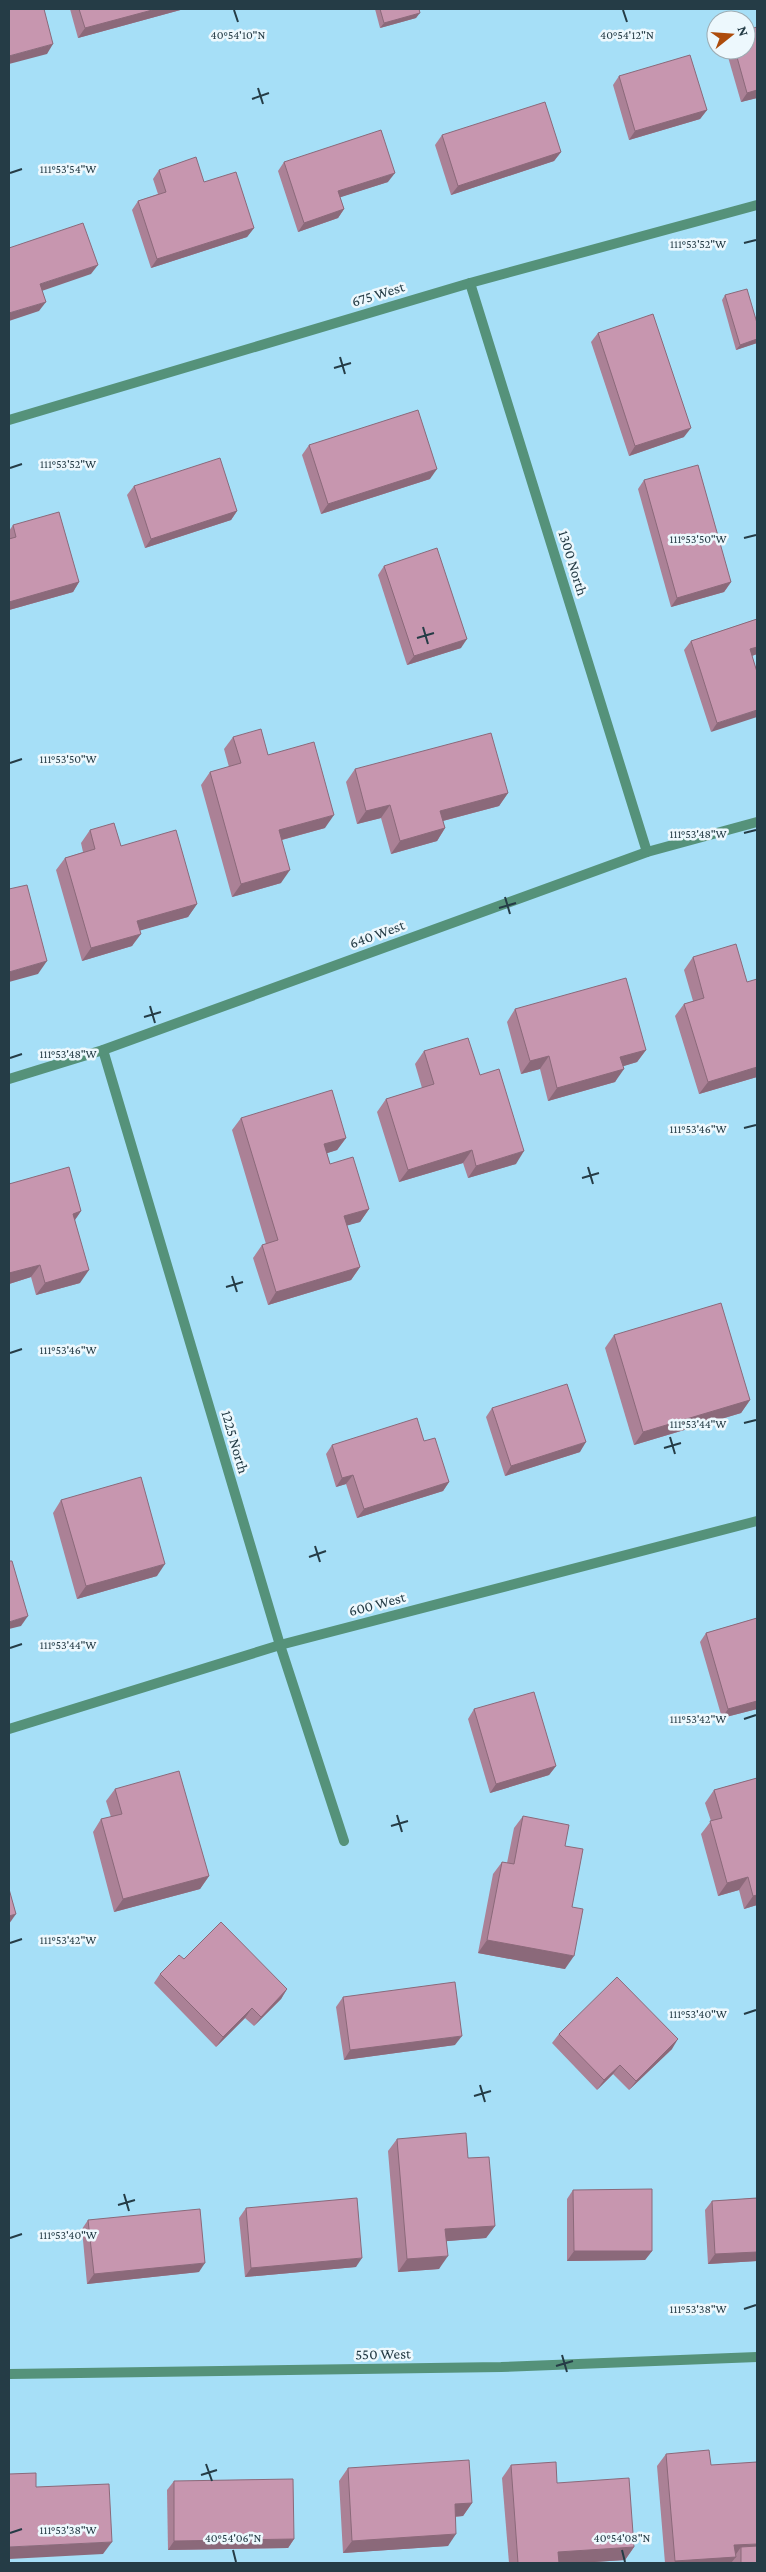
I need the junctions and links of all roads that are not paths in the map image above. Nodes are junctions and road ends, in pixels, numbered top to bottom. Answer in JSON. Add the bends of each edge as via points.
{"nodes":[{"id":1,"x":757,"y":205,"type":"edge"},
{"id":2,"x":470,"y":283,"type":"junction"},
{"id":3,"x":9,"y":420,"type":"edge"},
{"id":4,"x":757,"y":822,"type":"edge"},
{"id":5,"x":647,"y":852,"type":"junction"},
{"id":6,"x":103,"y":1050,"type":"junction"},
{"id":7,"x":9,"y":1079,"type":"edge"},
{"id":8,"x":757,"y":1521,"type":"edge"},
{"id":9,"x":280,"y":1645,"type":"junction"},
{"id":10,"x":9,"y":1728,"type":"edge"},
{"id":11,"x":344,"y":1841,"type":"dead end"},
{"id":12,"x":757,"y":2357,"type":"edge"},
{"id":13,"x":9,"y":2374,"type":"edge"}],
"edges":[{"from":1,"to":2,"type":"street","name":"675 West"},
{"from":2,"to":3,"type":"street","name":"675 West"},
{"from":2,"to":5,"type":"street","name":"1300 North"},
{"from":4,"to":5,"type":"street","name":"640 West"},
{"from":5,"to":6,"type":"street","name":"640 West"},
{"from":6,"to":7,"type":"street","name":"640 West"},
{"from":6,"to":9,"type":"street","name":"1225 North"},
{"from":8,"to":9,"type":"street","name":"600 West"},
{"from":9,"to":10,"type":"street","name":"600 West"},
{"from":9,"to":11,"type":"street","name":"1225 North"},
{"from":12,"to":13,"type":"street","name":"550 West","via":[[491,2367]]}]}
